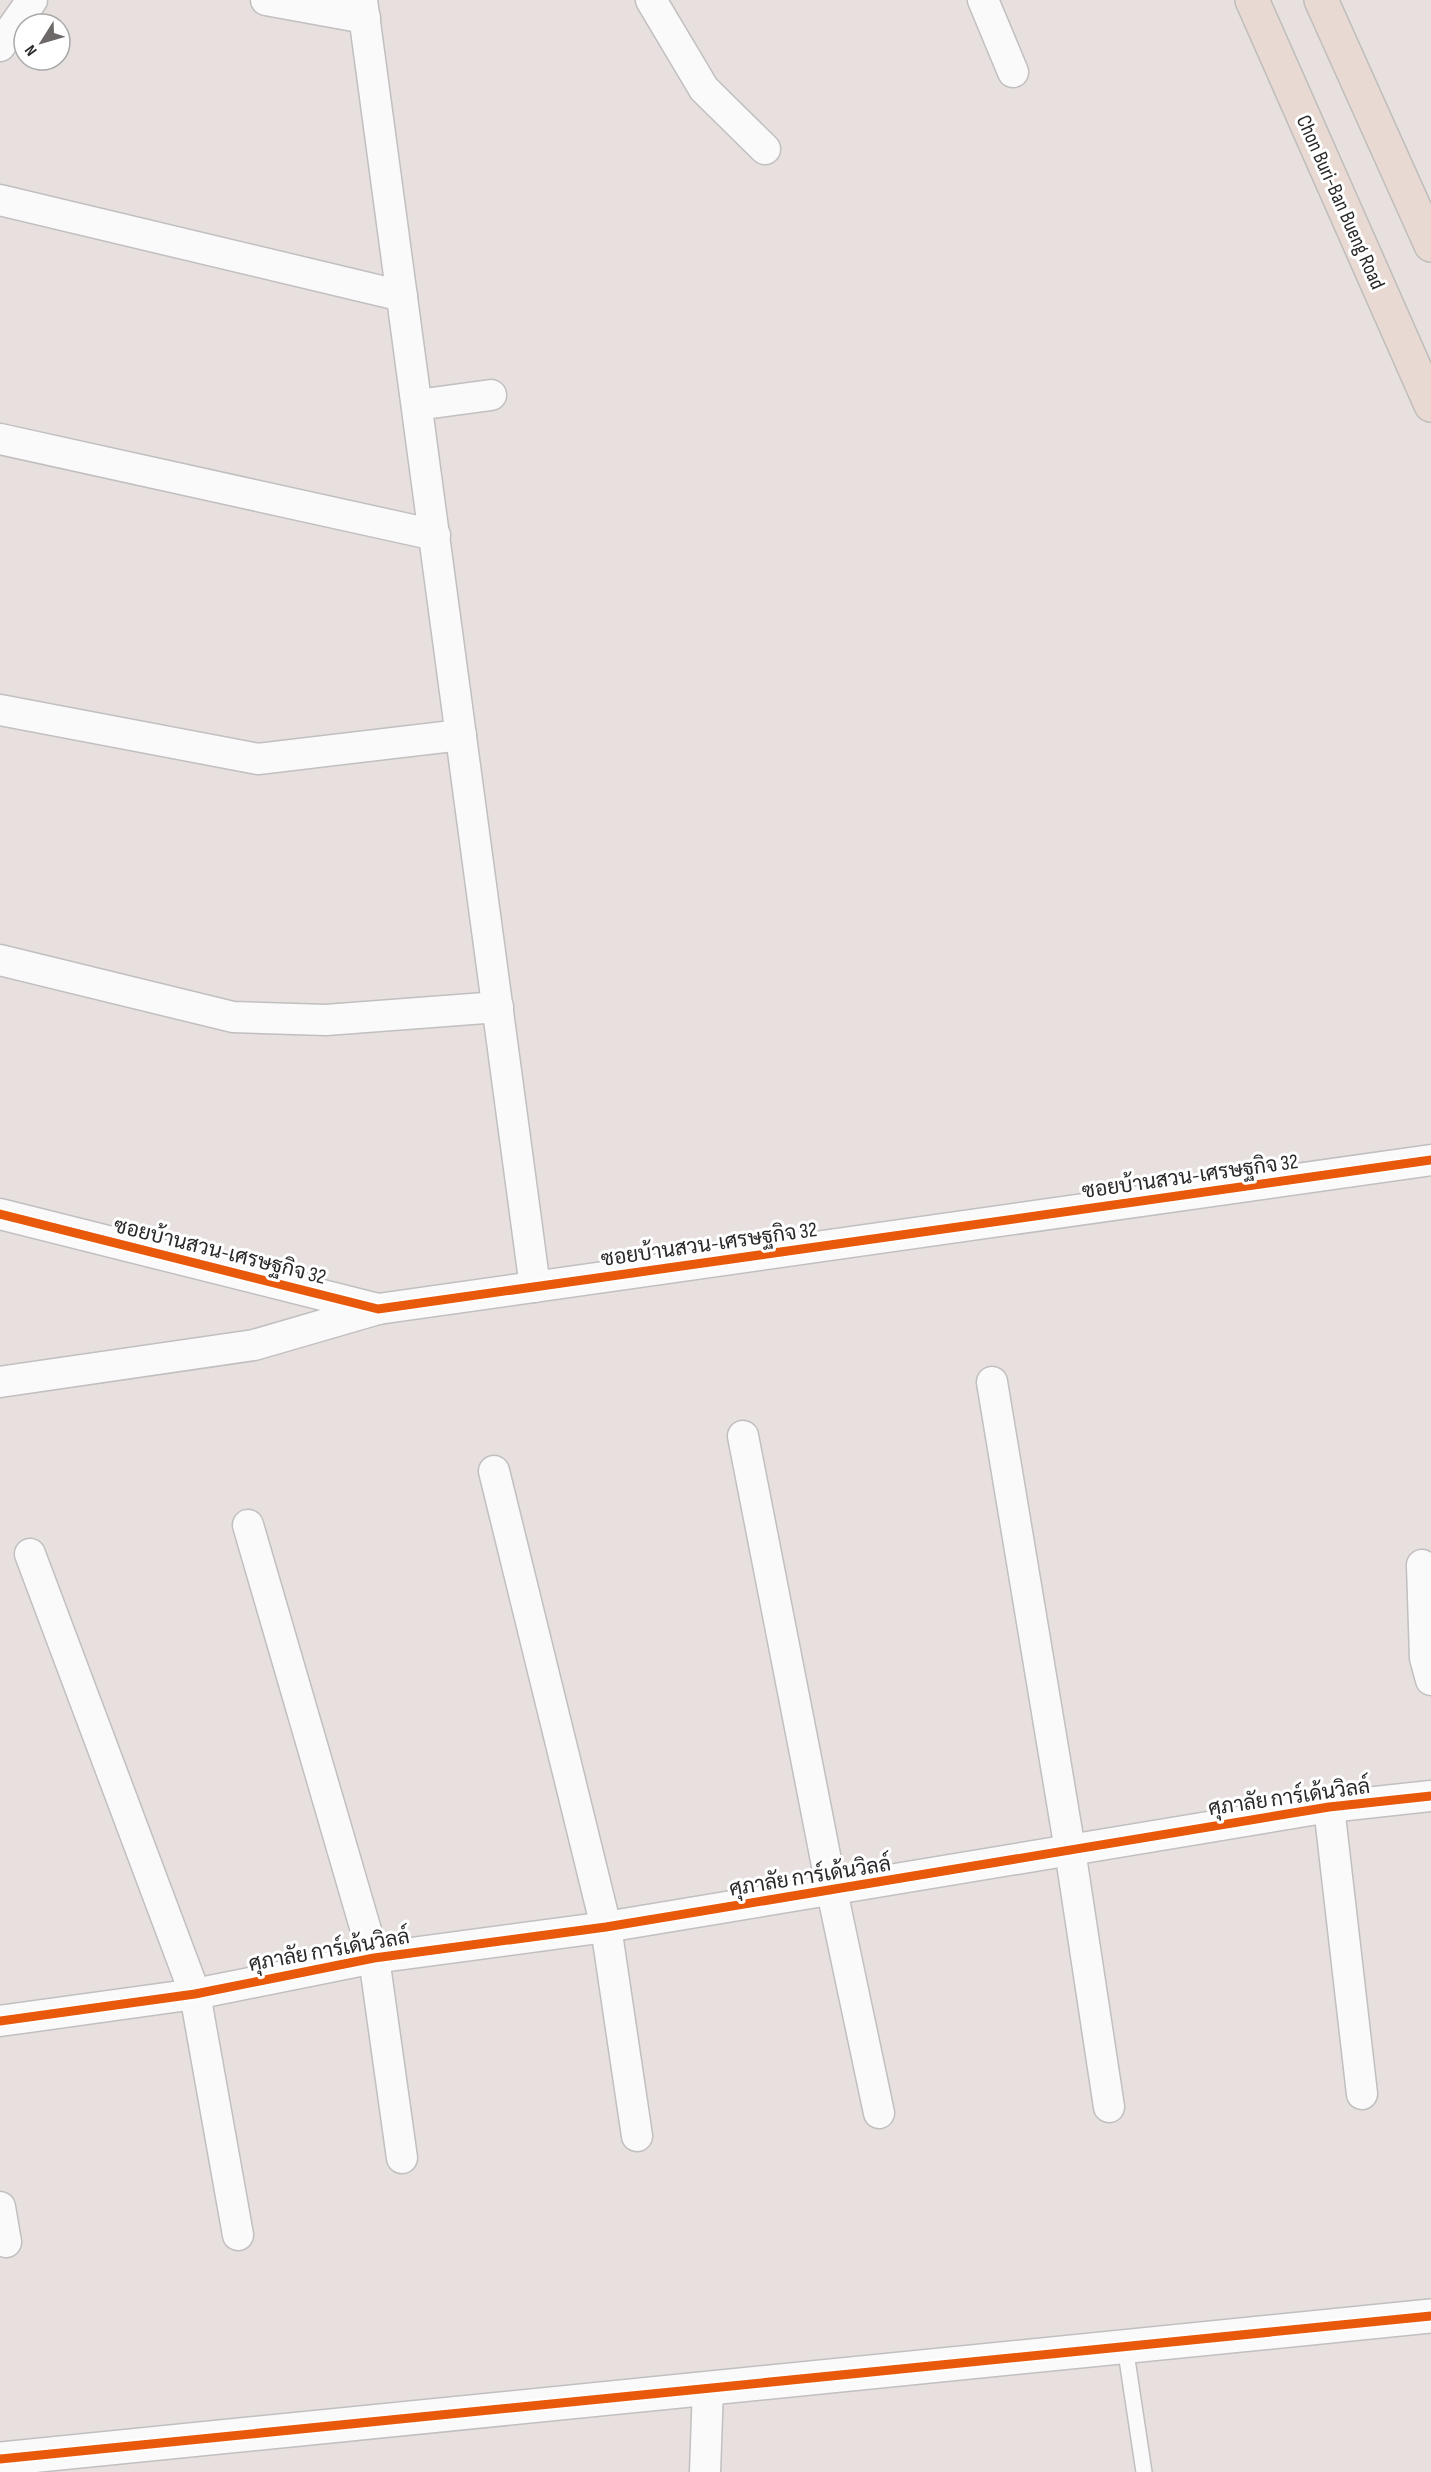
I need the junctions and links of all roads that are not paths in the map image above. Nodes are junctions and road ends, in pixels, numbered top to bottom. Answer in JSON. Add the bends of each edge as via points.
{"nodes":[{"id":1,"x":32,"y":0,"type":"edge"},
{"id":2,"x":266,"y":0,"type":"edge"},
{"id":3,"x":651,"y":0,"type":"edge"},
{"id":4,"x":983,"y":0,"type":"edge"},
{"id":5,"x":1252,"y":0,"type":"edge"},
{"id":6,"x":1321,"y":0,"type":"edge"},
{"id":7,"x":363,"y":9,"type":"edge"},
{"id":8,"x":0,"y":45,"type":"edge"},
{"id":9,"x":1013,"y":72,"type":"dead end"},
{"id":10,"x":765,"y":149,"type":"dead end"},
{"id":11,"x":0,"y":200,"type":"edge"},
{"id":12,"x":1431,"y":245,"type":"edge"},
{"id":13,"x":402,"y":297,"type":"junction"},
{"id":14,"x":491,"y":395,"type":"dead end"},
{"id":15,"x":417,"y":405,"type":"junction"},
{"id":16,"x":1431,"y":405,"type":"edge"},
{"id":17,"x":0,"y":439,"type":"edge"},
{"id":18,"x":435,"y":536,"type":"junction"},
{"id":19,"x":0,"y":710,"type":"edge"},
{"id":20,"x":461,"y":735,"type":"junction"},
{"id":21,"x":0,"y":960,"type":"edge"},
{"id":22,"x":498,"y":1007,"type":"junction"},
{"id":23,"x":1431,"y":1160,"type":"edge"},
{"id":24,"x":0,"y":1214,"type":"edge"},
{"id":25,"x":535,"y":1287,"type":"junction"},
{"id":26,"x":378,"y":1309,"type":"junction"},
{"id":27,"x":0,"y":1382,"type":"edge"},
{"id":28,"x":992,"y":1382,"type":"dead end"},
{"id":29,"x":743,"y":1436,"type":"dead end"},
{"id":30,"x":494,"y":1471,"type":"dead end"},
{"id":31,"x":248,"y":1525,"type":"dead end"},
{"id":32,"x":30,"y":1554,"type":"dead end"},
{"id":33,"x":1422,"y":1564,"type":"dead end"},
{"id":34,"x":1431,"y":1680,"type":"edge"},
{"id":35,"x":1431,"y":1796,"type":"edge"},
{"id":36,"x":1329,"y":1807,"type":"junction"},
{"id":37,"x":1070,"y":1850,"type":"junction"},
{"id":38,"x":832,"y":1891,"type":"junction"},
{"id":39,"x":606,"y":1927,"type":"junction"},
{"id":40,"x":375,"y":1958,"type":"junction"},
{"id":41,"x":195,"y":1994,"type":"junction"},
{"id":42,"x":0,"y":2021,"type":"edge"},
{"id":43,"x":1362,"y":2094,"type":"dead end"},
{"id":44,"x":1108,"y":2107,"type":"dead end"},
{"id":45,"x":879,"y":2113,"type":"dead end"},
{"id":46,"x":637,"y":2136,"type":"dead end"},
{"id":47,"x":402,"y":2158,"type":"dead end"},
{"id":48,"x":0,"y":2207,"type":"edge"},
{"id":49,"x":238,"y":2235,"type":"dead end"},
{"id":50,"x":6,"y":2242,"type":"dead end"},
{"id":51,"x":1431,"y":2316,"type":"edge"},
{"id":52,"x":1125,"y":2346,"type":"junction"},
{"id":53,"x":708,"y":2388,"type":"junction"},
{"id":54,"x":0,"y":2459,"type":"edge"},
{"id":55,"x":705,"y":2472,"type":"edge"},
{"id":56,"x":1144,"y":2472,"type":"edge"}],
"edges":[{"from":1,"to":8,"type":"street"},
{"from":2,"to":7,"type":"street"},
{"from":3,"to":10,"type":"street","via":[[704,89]]},
{"from":4,"to":9,"type":"street"},
{"from":5,"to":16,"type":"highway","name":"Chon Buri-Ban Bueng Road"},
{"from":6,"to":12,"type":"highway"},
{"from":7,"to":13,"type":"street"},
{"from":11,"to":13,"type":"street"},
{"from":13,"to":15,"type":"street"},
{"from":14,"to":15,"type":"street"},
{"from":15,"to":18,"type":"street"},
{"from":17,"to":18,"type":"street"},
{"from":18,"to":20,"type":"street"},
{"from":19,"to":20,"type":"street","via":[[258,759]]},
{"from":20,"to":22,"type":"street"},
{"from":21,"to":22,"type":"street","via":[[232,1017],[326,1020]]},
{"from":22,"to":25,"type":"street"},
{"from":23,"to":25,"type":"street","name":"ซอยบ้านสวน-เศรษฐกิจ 32"},
{"from":24,"to":26,"type":"street","name":"ซอยบ้านสวน-เศรษฐกิจ 32"},
{"from":25,"to":26,"type":"street","name":"ซอยบ้านสวน-เศรษฐกิจ 32"},
{"from":26,"to":27,"type":"street","via":[[254,1345]]},
{"from":28,"to":37,"type":"street"},
{"from":29,"to":38,"type":"street"},
{"from":30,"to":39,"type":"street"},
{"from":31,"to":40,"type":"street"},
{"from":32,"to":41,"type":"street"},
{"from":33,"to":34,"type":"street","via":[[1425,1658]]},
{"from":35,"to":36,"type":"street","name":"ศุภาลัย การ์เด้นวิลล์"},
{"from":36,"to":37,"type":"street","name":"ศุภาลัย การ์เด้นวิลล์"},
{"from":36,"to":43,"type":"street"},
{"from":37,"to":38,"type":"street","name":"ศุภาลัย การ์เด้นวิลล์"},
{"from":37,"to":44,"type":"street"},
{"from":38,"to":39,"type":"street","name":"ศุภาลัย การ์เด้นวิลล์"},
{"from":38,"to":45,"type":"street"},
{"from":39,"to":40,"type":"street","name":"ศุภาลัย การ์เด้นวิลล์"},
{"from":39,"to":46,"type":"street"},
{"from":40,"to":41,"type":"street","name":"ศุภาลัย การ์เด้นวิลล์"},
{"from":40,"to":47,"type":"street"},
{"from":41,"to":42,"type":"street","name":"ศุภาลัย การ์เด้นวิลล์"},
{"from":41,"to":49,"type":"street"},
{"from":48,"to":50,"type":"street"},
{"from":51,"to":52,"type":"street"},
{"from":52,"to":53,"type":"street"},
{"from":52,"to":56,"type":"lane"},
{"from":53,"to":54,"type":"street"},
{"from":53,"to":55,"type":"street"}]}
